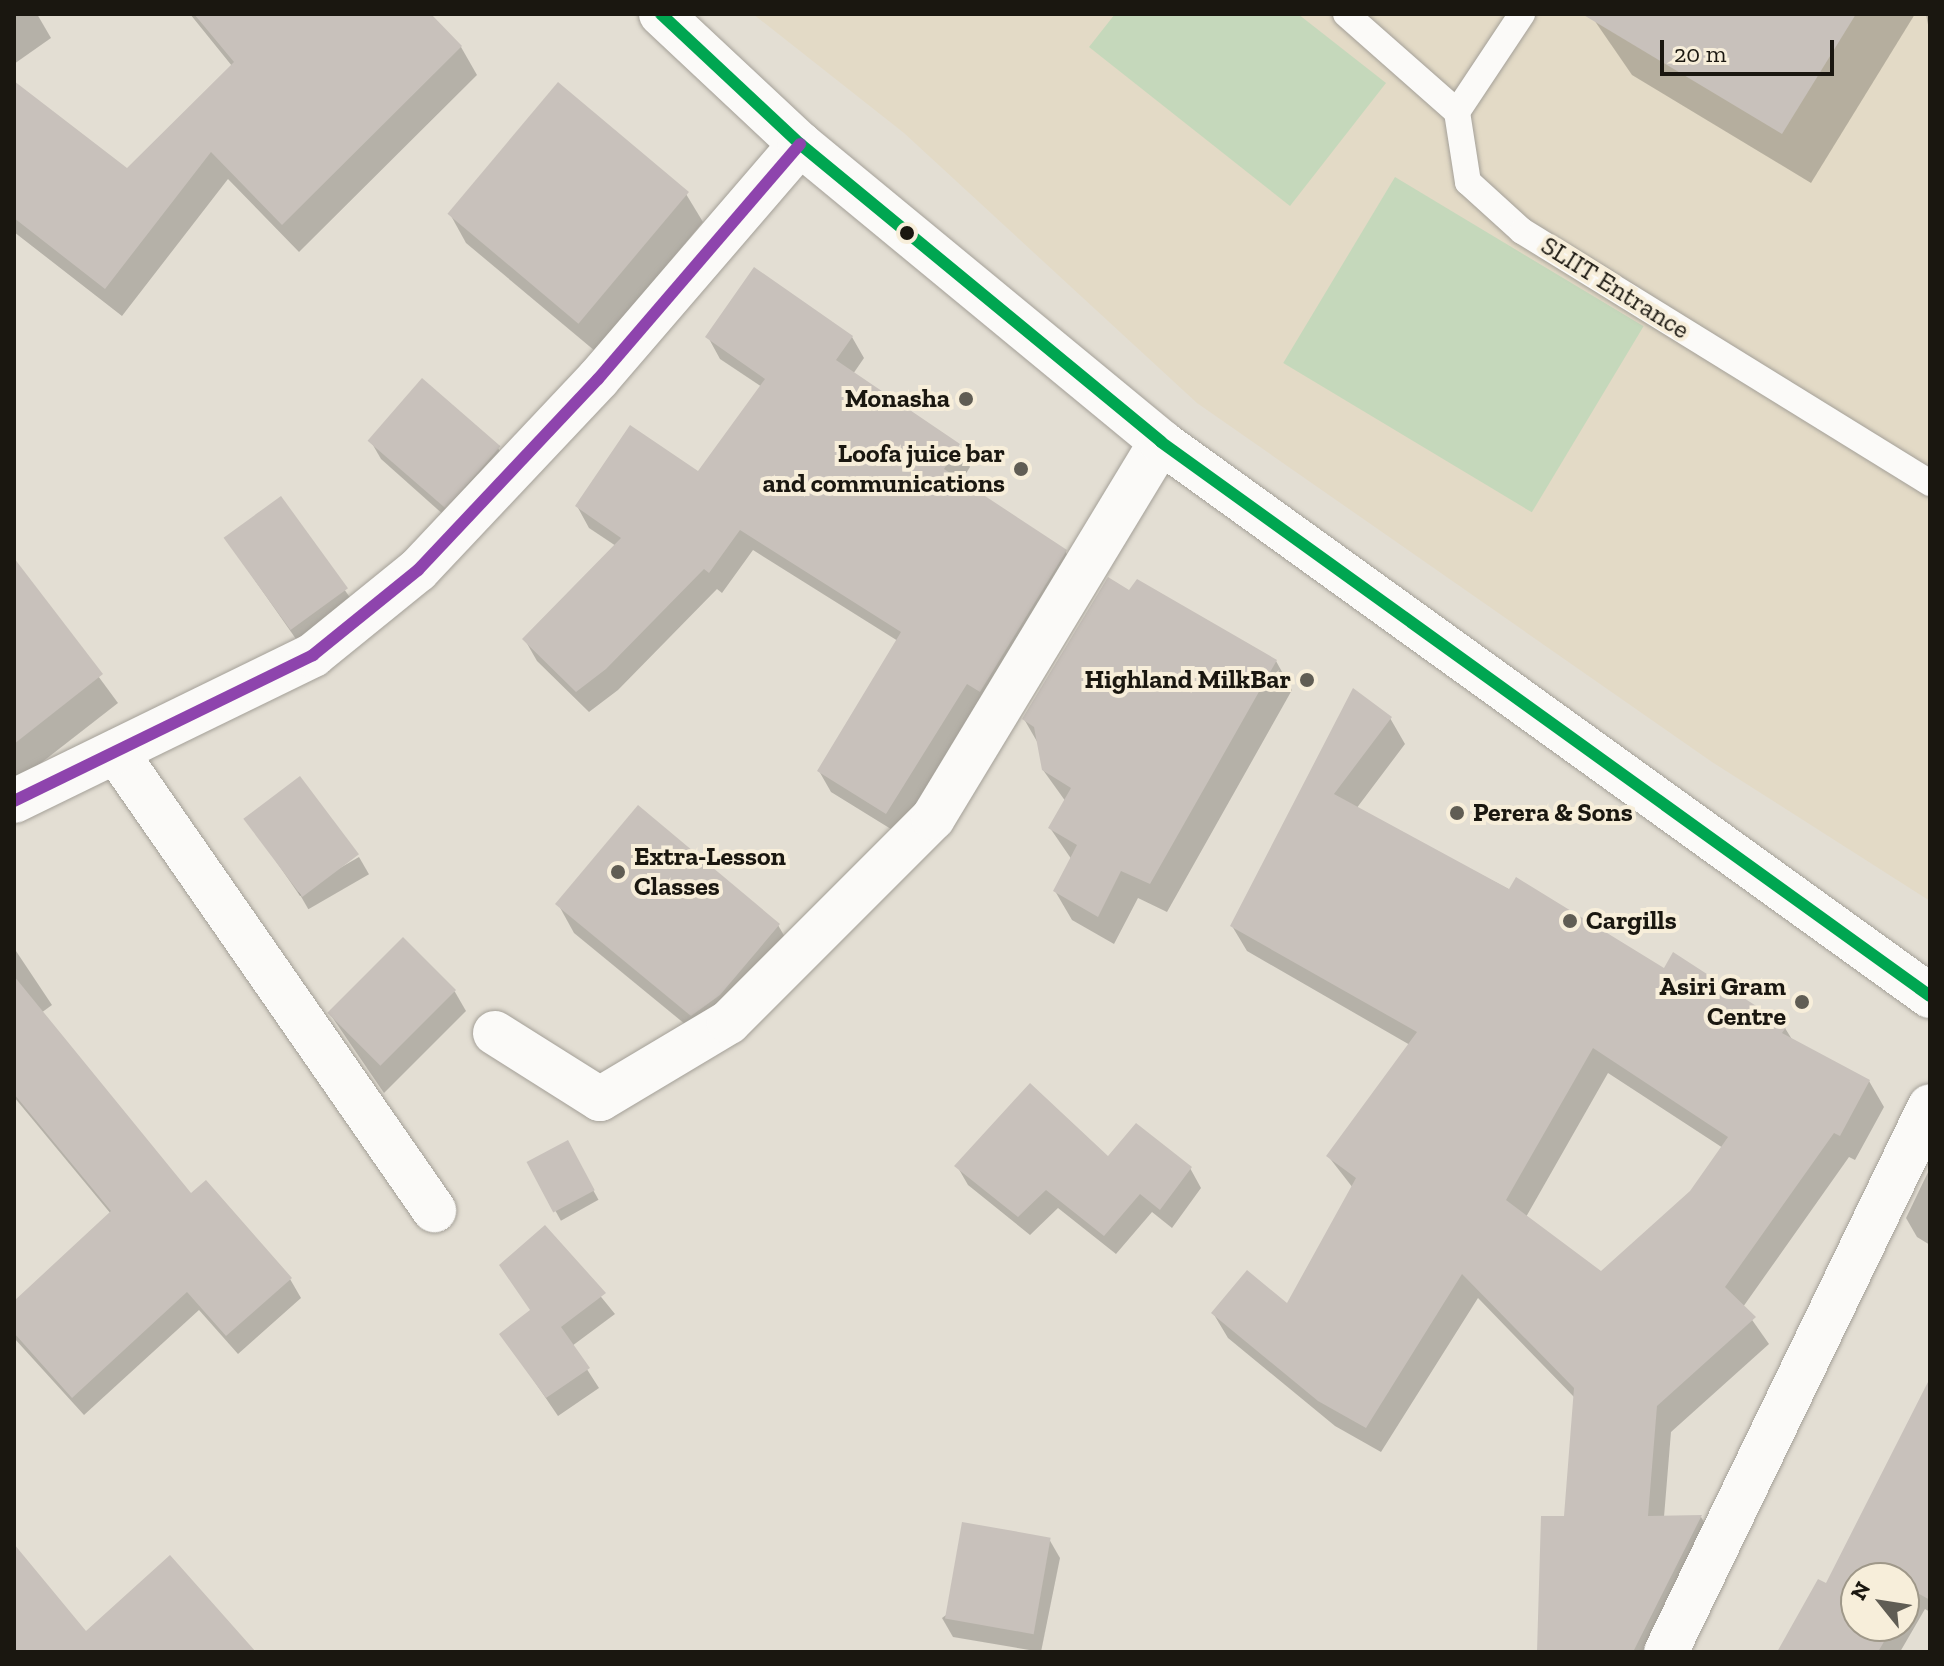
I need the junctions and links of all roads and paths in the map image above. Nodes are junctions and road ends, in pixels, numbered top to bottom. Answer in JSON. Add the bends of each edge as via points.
{"nodes":[{"id":1,"x":661,"y":14,"type":"edge"},
{"id":2,"x":1346,"y":14,"type":"edge"},
{"id":3,"x":1522,"y":14,"type":"edge"},
{"id":4,"x":1457,"y":112,"type":"junction"},
{"id":5,"x":800,"y":144,"type":"junction"},
{"id":6,"x":1161,"y":442,"type":"junction"},
{"id":7,"x":1930,"y":483,"type":"edge"},
{"id":8,"x":116,"y":752,"type":"junction"},
{"id":9,"x":14,"y":801,"type":"edge"},
{"id":10,"x":1930,"y":996,"type":"edge"},
{"id":11,"x":495,"y":1033,"type":"dead end"},
{"id":12,"x":1930,"y":1106,"type":"edge"},
{"id":13,"x":434,"y":1210,"type":"dead end"},
{"id":14,"x":1666,"y":1652,"type":"edge"}],
"edges":[{"from":1,"to":5,"type":"street"},
{"from":2,"to":4,"type":"lane"},
{"from":3,"to":4,"type":"lane"},
{"from":4,"to":7,"type":"lane","name":"SLIIT Entrance","via":[[1468,182],[1522,231]]},
{"from":5,"to":6,"type":"street"},
{"from":5,"to":8,"type":"street","via":[[598,379],[418,570],[313,655]]},
{"from":6,"to":10,"type":"street"},
{"from":6,"to":11,"type":"street","via":[[933,818],[729,1022],[600,1099]]},
{"from":8,"to":9,"type":"street"},
{"from":8,"to":13,"type":"street"},
{"from":12,"to":14,"type":"street"}]}
